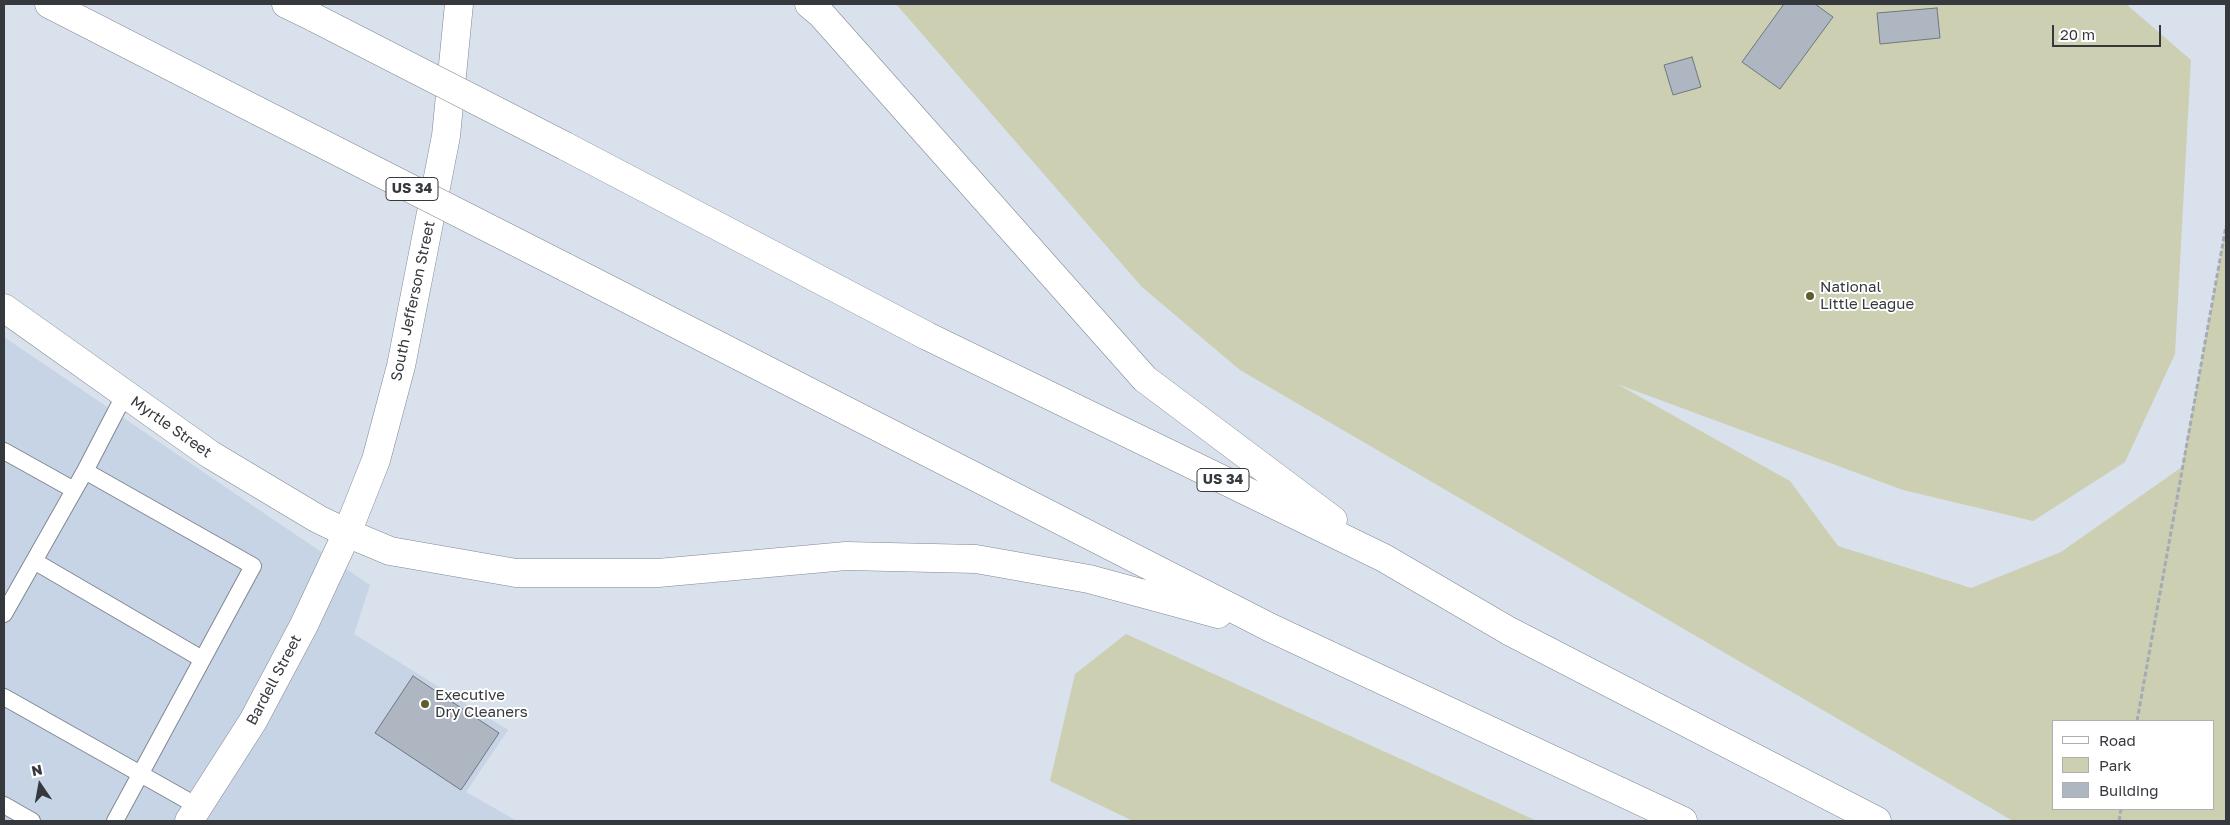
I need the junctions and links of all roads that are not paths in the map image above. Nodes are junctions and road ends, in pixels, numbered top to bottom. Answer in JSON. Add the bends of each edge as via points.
{"nodes":[{"id":1,"x":49,"y":4,"type":"edge"},
{"id":2,"x":286,"y":4,"type":"edge"},
{"id":3,"x":459,"y":4,"type":"edge"},
{"id":4,"x":809,"y":4,"type":"edge"},
{"id":5,"x":4,"y":308,"type":"edge"},
{"id":6,"x":126,"y":394,"type":"junction"},
{"id":7,"x":4,"y":452,"type":"edge"},
{"id":8,"x":85,"y":471,"type":"junction"},
{"id":9,"x":74,"y":490,"type":"junction"},
{"id":10,"x":347,"y":533,"type":"junction"},
{"id":11,"x":1384,"y":558,"type":"junction"},
{"id":12,"x":34,"y":561,"type":"junction"},
{"id":13,"x":4,"y":614,"type":"edge"},
{"id":14,"x":1271,"y":628,"type":"junction"},
{"id":15,"x":202,"y":659,"type":"junction"},
{"id":16,"x":4,"y":697,"type":"edge"},
{"id":17,"x":140,"y":774,"type":"junction"},
{"id":18,"x":4,"y":805,"type":"edge"},
{"id":19,"x":194,"y":814,"type":"edge"},
{"id":20,"x":32,"y":821,"type":"edge"},
{"id":21,"x":115,"y":821,"type":"edge"},
{"id":22,"x":1682,"y":821,"type":"edge"},
{"id":23,"x":1877,"y":821,"type":"edge"}],
"edges":[{"from":1,"to":14,"type":"main road","number":"US 34","bridge":true},
{"from":2,"to":11,"type":"main road","number":"US 34","bridge":true,"via":[[927,336]]},
{"from":3,"to":10,"type":"main road","name":"South Jefferson Street","via":[[446,136],[401,366],[376,460]]},
{"from":4,"to":11,"type":"main road","via":[[1145,379]]},
{"from":5,"to":6,"type":"main road","name":"Myrtle Street"},
{"from":6,"to":8,"type":"lane"},
{"from":6,"to":10,"type":"main road","name":"Myrtle Street","via":[[211,454]]},
{"from":7,"to":9,"type":"lane"},
{"from":8,"to":9,"type":"lane"},
{"from":8,"to":15,"type":"lane","via":[[253,566]]},
{"from":9,"to":12,"type":"lane"},
{"from":10,"to":14,"type":"main road","name":"Myrtle Street","via":[[390,551],[516,573],[658,573],[846,556],[976,559],[1089,579]]},
{"from":10,"to":19,"type":"main road","name":"Bardell Street","via":[[304,625],[253,721]]},
{"from":11,"to":23,"type":"main road","number":"US 34","via":[[1509,632]]},
{"from":12,"to":13,"type":"lane"},
{"from":12,"to":15,"type":"lane"},
{"from":14,"to":22,"type":"main road","number":"US 34"},
{"from":15,"to":17,"type":"lane"},
{"from":16,"to":17,"type":"lane"},
{"from":17,"to":19,"type":"lane"},
{"from":17,"to":21,"type":"lane"},
{"from":18,"to":20,"type":"lane"}]}
